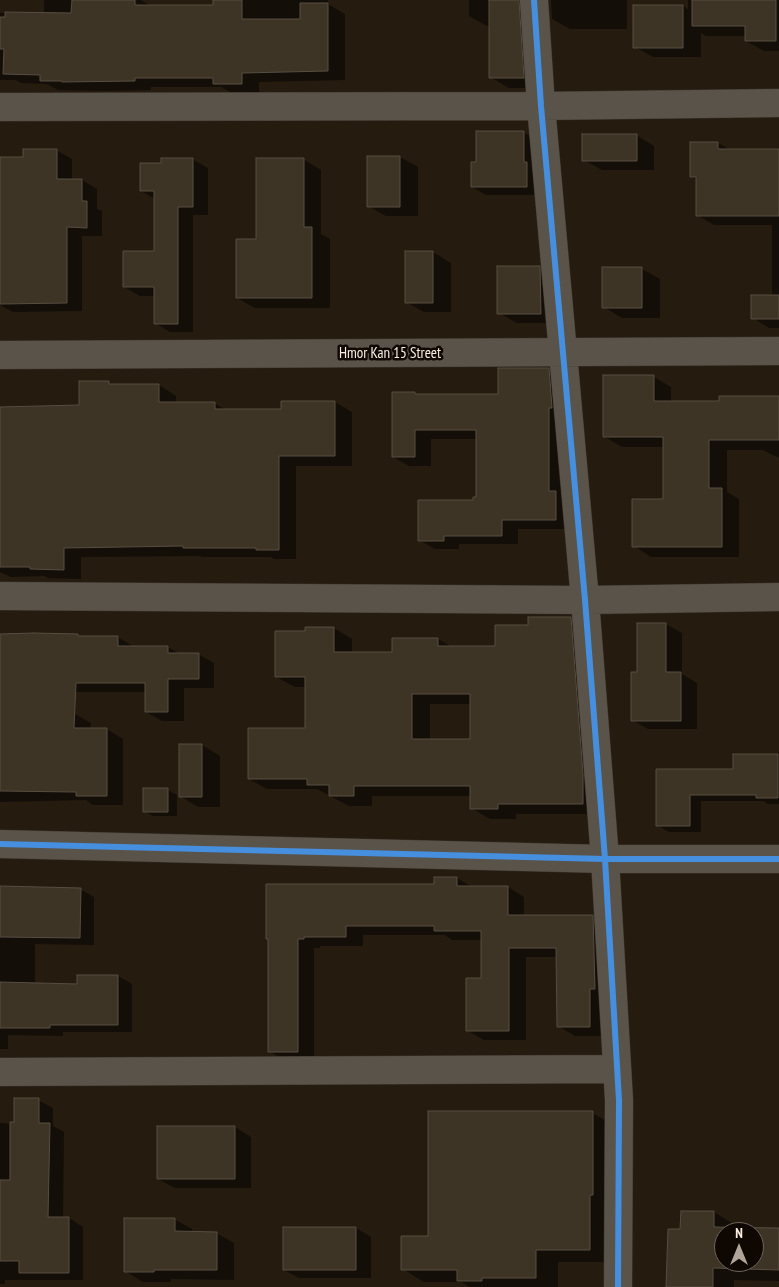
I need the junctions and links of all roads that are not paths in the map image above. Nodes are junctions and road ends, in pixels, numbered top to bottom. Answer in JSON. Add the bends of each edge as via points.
{"nodes":[{"id":1,"x":534,"y":0,"type":"edge"},
{"id":2,"x":779,"y":103,"type":"edge"},
{"id":3,"x":541,"y":106,"type":"junction"},
{"id":4,"x":0,"y":107,"type":"edge"},
{"id":5,"x":779,"y":351,"type":"edge"},
{"id":6,"x":562,"y":353,"type":"junction"},
{"id":7,"x":0,"y":355,"type":"edge"},
{"id":8,"x":0,"y":596,"type":"edge"},
{"id":9,"x":779,"y":597,"type":"edge"},
{"id":10,"x":585,"y":600,"type":"junction"},
{"id":11,"x":0,"y":844,"type":"edge"},
{"id":12,"x":605,"y":859,"type":"junction"},
{"id":13,"x":779,"y":859,"type":"edge"},
{"id":14,"x":617,"y":1069,"type":"junction"},
{"id":15,"x":0,"y":1072,"type":"edge"},
{"id":16,"x":618,"y":1287,"type":"edge"}],
"edges":[{"from":1,"to":3,"type":"street"},
{"from":2,"to":3,"type":"street"},
{"from":3,"to":4,"type":"street"},
{"from":3,"to":6,"type":"street"},
{"from":5,"to":6,"type":"street","name":"Hmor Kan 15 Street"},
{"from":6,"to":7,"type":"street","name":"Hmor Kan 15 Street"},
{"from":6,"to":10,"type":"street"},
{"from":8,"to":10,"type":"street"},
{"from":9,"to":10,"type":"street"},
{"from":10,"to":12,"type":"street"},
{"from":11,"to":12,"type":"street"},
{"from":12,"to":13,"type":"street"},
{"from":12,"to":14,"type":"street"},
{"from":14,"to":15,"type":"street"},
{"from":14,"to":16,"type":"street"}]}
